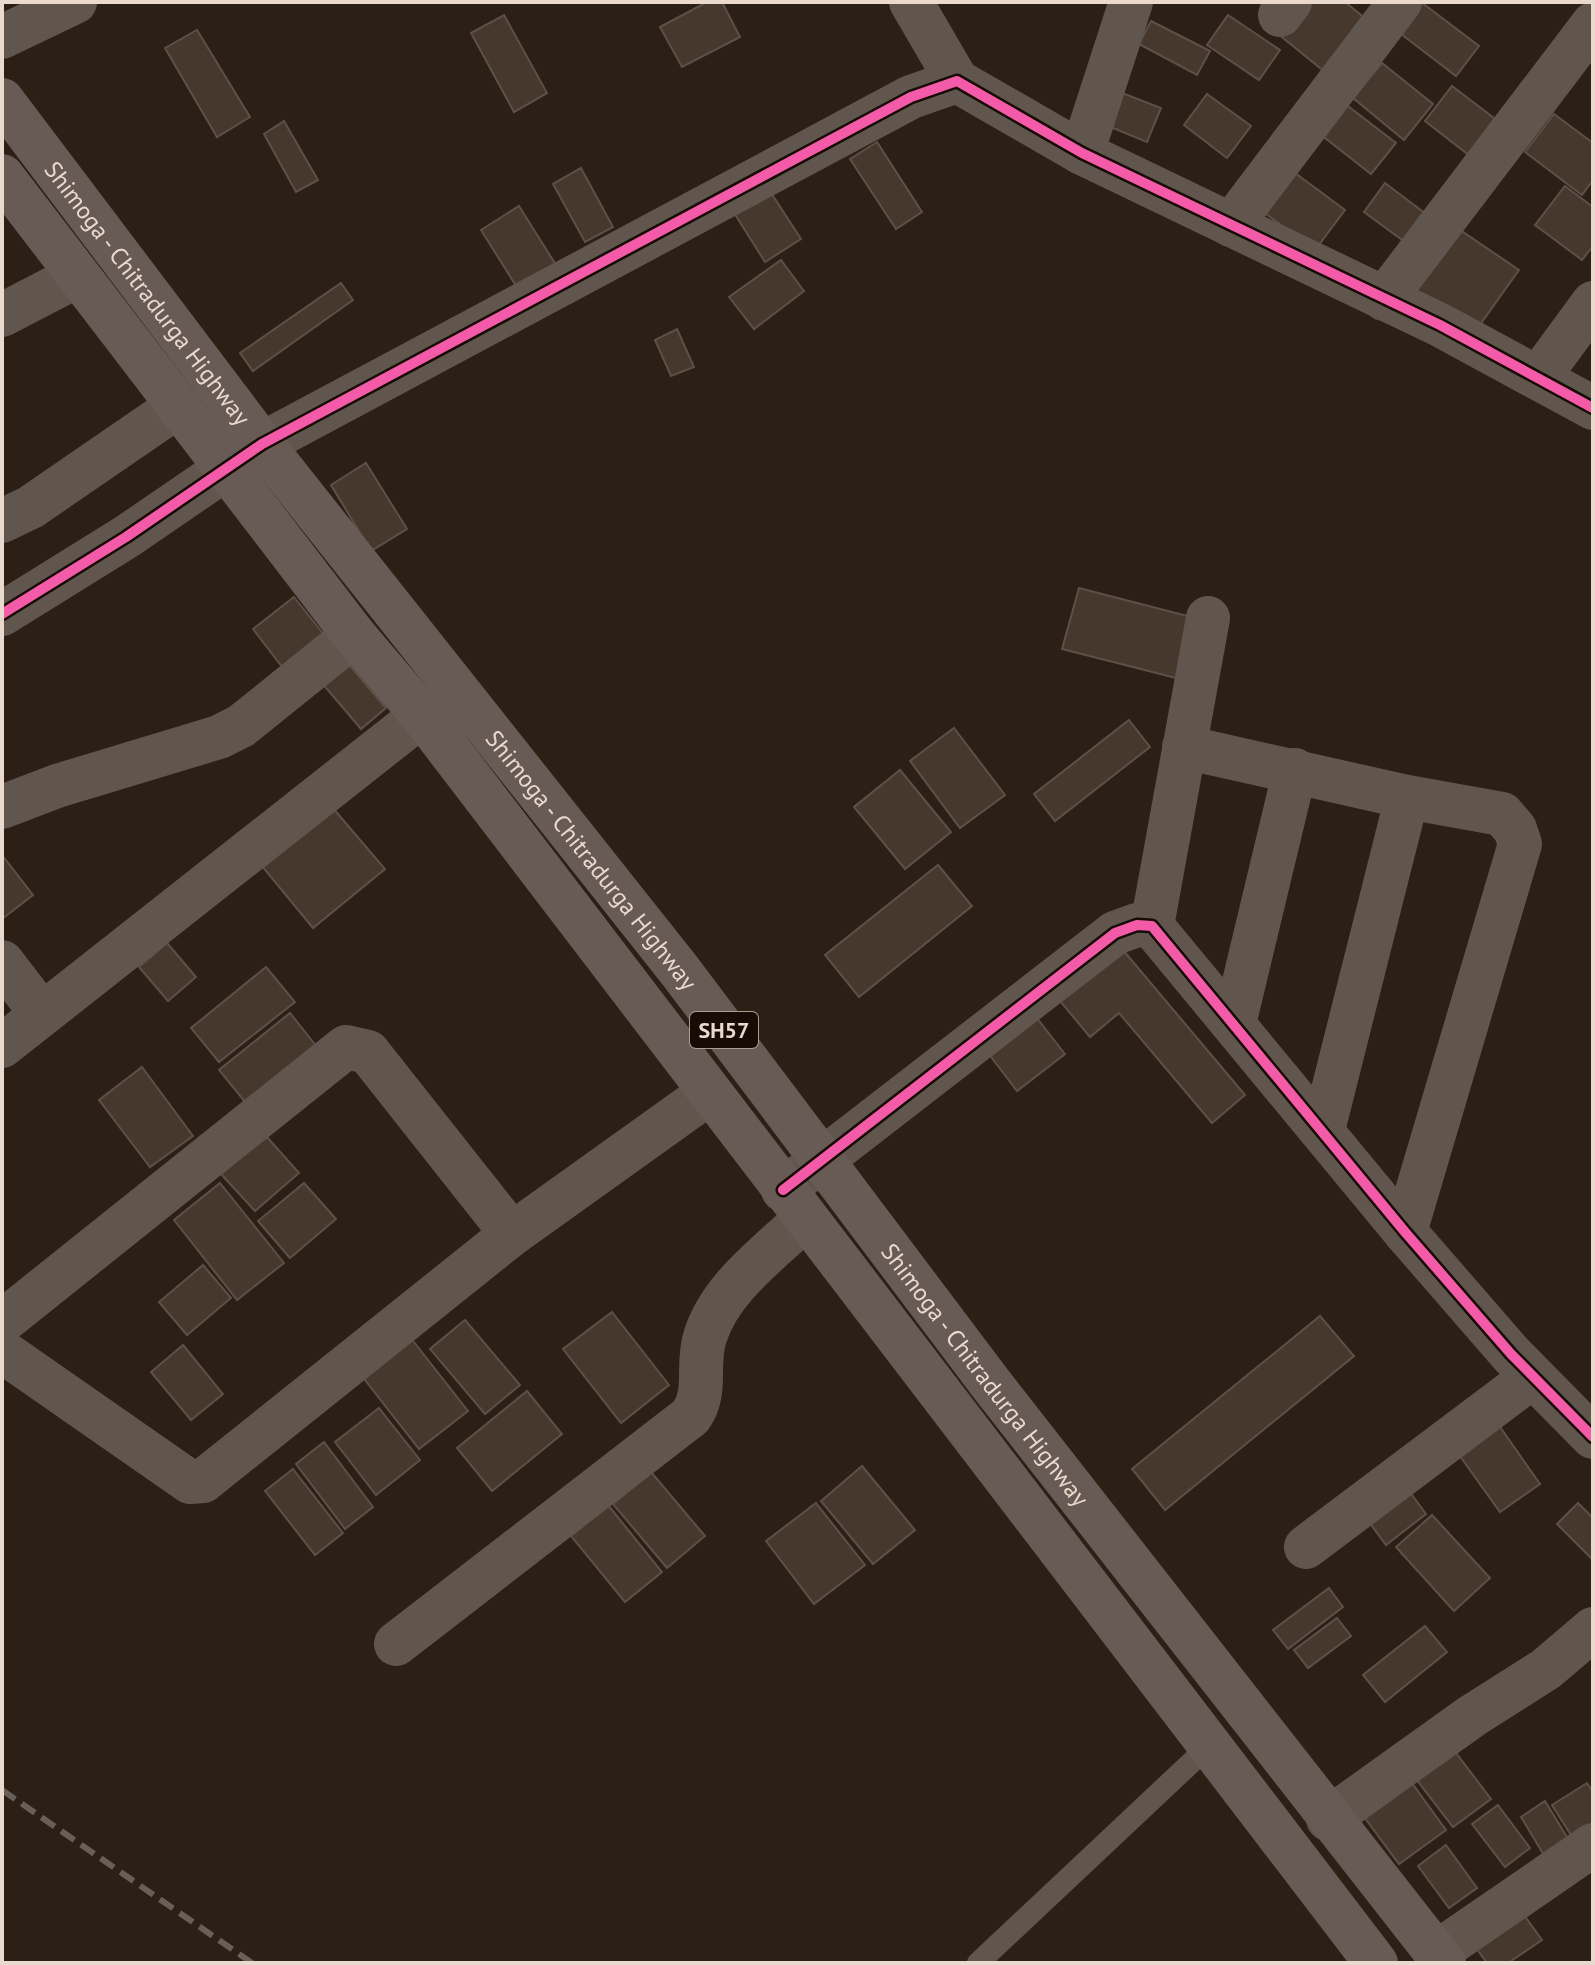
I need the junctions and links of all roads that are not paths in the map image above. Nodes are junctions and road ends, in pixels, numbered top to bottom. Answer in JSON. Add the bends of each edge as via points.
{"nodes":[{"id":1,"x":75,"y":2,"type":"edge"},
{"id":2,"x":911,"y":2,"type":"edge"},
{"id":3,"x":1131,"y":2,"type":"edge"},
{"id":4,"x":1400,"y":2,"type":"edge"},
{"id":5,"x":1593,"y":24,"type":"edge"},
{"id":6,"x":2,"y":37,"type":"edge"},
{"id":7,"x":957,"y":81,"type":"junction"},
{"id":8,"x":2,"y":100,"type":"edge"},
{"id":9,"x":1082,"y":153,"type":"junction"},
{"id":10,"x":2,"y":176,"type":"edge"},
{"id":11,"x":1231,"y":225,"type":"junction"},
{"id":12,"x":77,"y":276,"type":"junction"},
{"id":13,"x":1384,"y":299,"type":"junction"},
{"id":14,"x":1593,"y":303,"type":"edge"},
{"id":15,"x":2,"y":315,"type":"edge"},
{"id":16,"x":1538,"y":378,"type":"junction"},
{"id":17,"x":178,"y":406,"type":"junction"},
{"id":18,"x":1593,"y":408,"type":"edge"},
{"id":19,"x":245,"y":456,"type":"junction"},
{"id":20,"x":2,"y":521,"type":"edge"},
{"id":21,"x":2,"y":614,"type":"edge"},
{"id":22,"x":1208,"y":618,"type":"dead end"},
{"id":23,"x":354,"y":635,"type":"junction"},
{"id":24,"x":422,"y":715,"type":"junction"},
{"id":25,"x":1184,"y":747,"type":"junction"},
{"id":26,"x":1295,"y":770,"type":"junction"},
{"id":27,"x":1407,"y":797,"type":"junction"},
{"id":28,"x":2,"y":807,"type":"edge"},
{"id":29,"x":1152,"y":926,"type":"junction"},
{"id":30,"x":2,"y":962,"type":"edge"},
{"id":31,"x":42,"y":1014,"type":"junction"},
{"id":32,"x":1234,"y":1024,"type":"junction"},
{"id":33,"x":2,"y":1046,"type":"edge"},
{"id":34,"x":709,"y":1093,"type":"junction"},
{"id":35,"x":1323,"y":1130,"type":"junction"},
{"id":36,"x":822,"y":1160,"type":"junction"},
{"id":37,"x":794,"y":1204,"type":"junction"},
{"id":38,"x":1405,"y":1232,"type":"junction"},
{"id":39,"x":512,"y":1234,"type":"junction"},
{"id":40,"x":2,"y":1322,"type":"edge"},
{"id":41,"x":2,"y":1351,"type":"edge"},
{"id":42,"x":1532,"y":1377,"type":"junction"},
{"id":43,"x":1593,"y":1437,"type":"edge"},
{"id":44,"x":1306,"y":1547,"type":"dead end"},
{"id":45,"x":1593,"y":1629,"type":"edge"},
{"id":46,"x":396,"y":1644,"type":"dead end"},
{"id":47,"x":1211,"y":1744,"type":"junction"},
{"id":48,"x":1328,"y":1819,"type":"junction"},
{"id":49,"x":1593,"y":1845,"type":"edge"},
{"id":50,"x":1440,"y":1958,"type":"edge"},
{"id":51,"x":978,"y":1963,"type":"edge"},
{"id":52,"x":1376,"y":1963,"type":"edge"}],
"edges":[{"from":1,"to":6,"type":"street"},
{"from":2,"to":7,"type":"street"},
{"from":3,"to":9,"type":"street"},
{"from":4,"to":11,"type":"street"},
{"from":5,"to":13,"type":"street"},
{"from":7,"to":9,"type":"street"},
{"from":7,"to":19,"type":"street","via":[[911,97]]},
{"from":8,"to":19,"type":"main road","name":"Shimoga - Chitradurga Highway","number":"SH57"},
{"from":9,"to":11,"type":"street"},
{"from":10,"to":12,"type":"main road","name":"Shimoga - Chitradurga Highway","number":"SH57"},
{"from":11,"to":13,"type":"street"},
{"from":12,"to":15,"type":"street"},
{"from":12,"to":17,"type":"main road","name":"Shimoga - Chitradurga Highway","number":"SH57"},
{"from":13,"to":16,"type":"street"},
{"from":14,"to":16,"type":"street"},
{"from":16,"to":18,"type":"street"},
{"from":17,"to":19,"type":"main road","name":"Shimoga - Chitradurga Highway","number":"SH57"},
{"from":17,"to":20,"type":"street","via":[[82,474]]},
{"from":19,"to":21,"type":"street"},
{"from":19,"to":23,"type":"main road","name":"Shimoga - Chitradurga Highway","number":"SH57"},
{"from":19,"to":36,"type":"main road","name":"Shimoga - Chitradurga Highway","number":"SH57","via":[[680,971]]},
{"from":22,"to":25,"type":"street"},
{"from":23,"to":24,"type":"main road","name":"Shimoga - Chitradurga Highway","number":"SH57"},
{"from":23,"to":28,"type":"street","via":[[241,726],[219,737]]},
{"from":24,"to":31,"type":"street"},
{"from":24,"to":34,"type":"main road","name":"Shimoga - Chitradurga Highway","number":"SH57"},
{"from":25,"to":26,"type":"street"},
{"from":25,"to":29,"type":"street"},
{"from":26,"to":27,"type":"street"},
{"from":26,"to":32,"type":"street"},
{"from":27,"to":35,"type":"street"},
{"from":27,"to":38,"type":"street","via":[[1502,814],[1520,844]]},
{"from":29,"to":32,"type":"street"},
{"from":29,"to":36,"type":"street","via":[[1115,933]]},
{"from":30,"to":31,"type":"street"},
{"from":31,"to":33,"type":"street"},
{"from":32,"to":35,"type":"street"},
{"from":34,"to":37,"type":"main road","name":"Shimoga - Chitradurga Highway","number":"SH57"},
{"from":34,"to":39,"type":"street"},
{"from":35,"to":38,"type":"street"},
{"from":36,"to":37,"type":"street"},
{"from":36,"to":48,"type":"main road","name":"Shimoga - Chitradurga Highway","number":"SH57"},
{"from":37,"to":46,"type":"street","via":[[712,1317],[703,1342],[701,1402],[691,1416]]},
{"from":37,"to":47,"type":"main road","name":"Shimoga - Chitradurga Highway","number":"SH57"},
{"from":38,"to":42,"type":"street"},
{"from":39,"to":40,"type":"street","via":[[368,1052],[346,1047]]},
{"from":39,"to":41,"type":"street","via":[[203,1481],[190,1482]]},
{"from":42,"to":43,"type":"street"},
{"from":42,"to":44,"type":"street"},
{"from":45,"to":48,"type":"street","via":[[1546,1669]]},
{"from":47,"to":51,"type":"lane"},
{"from":47,"to":52,"type":"main road","name":"Shimoga - Chitradurga Highway","number":"SH57"},
{"from":48,"to":50,"type":"main road","name":"Shimoga - Chitradurga Highway","number":"SH57"},
{"from":49,"to":50,"type":"street"}]}
